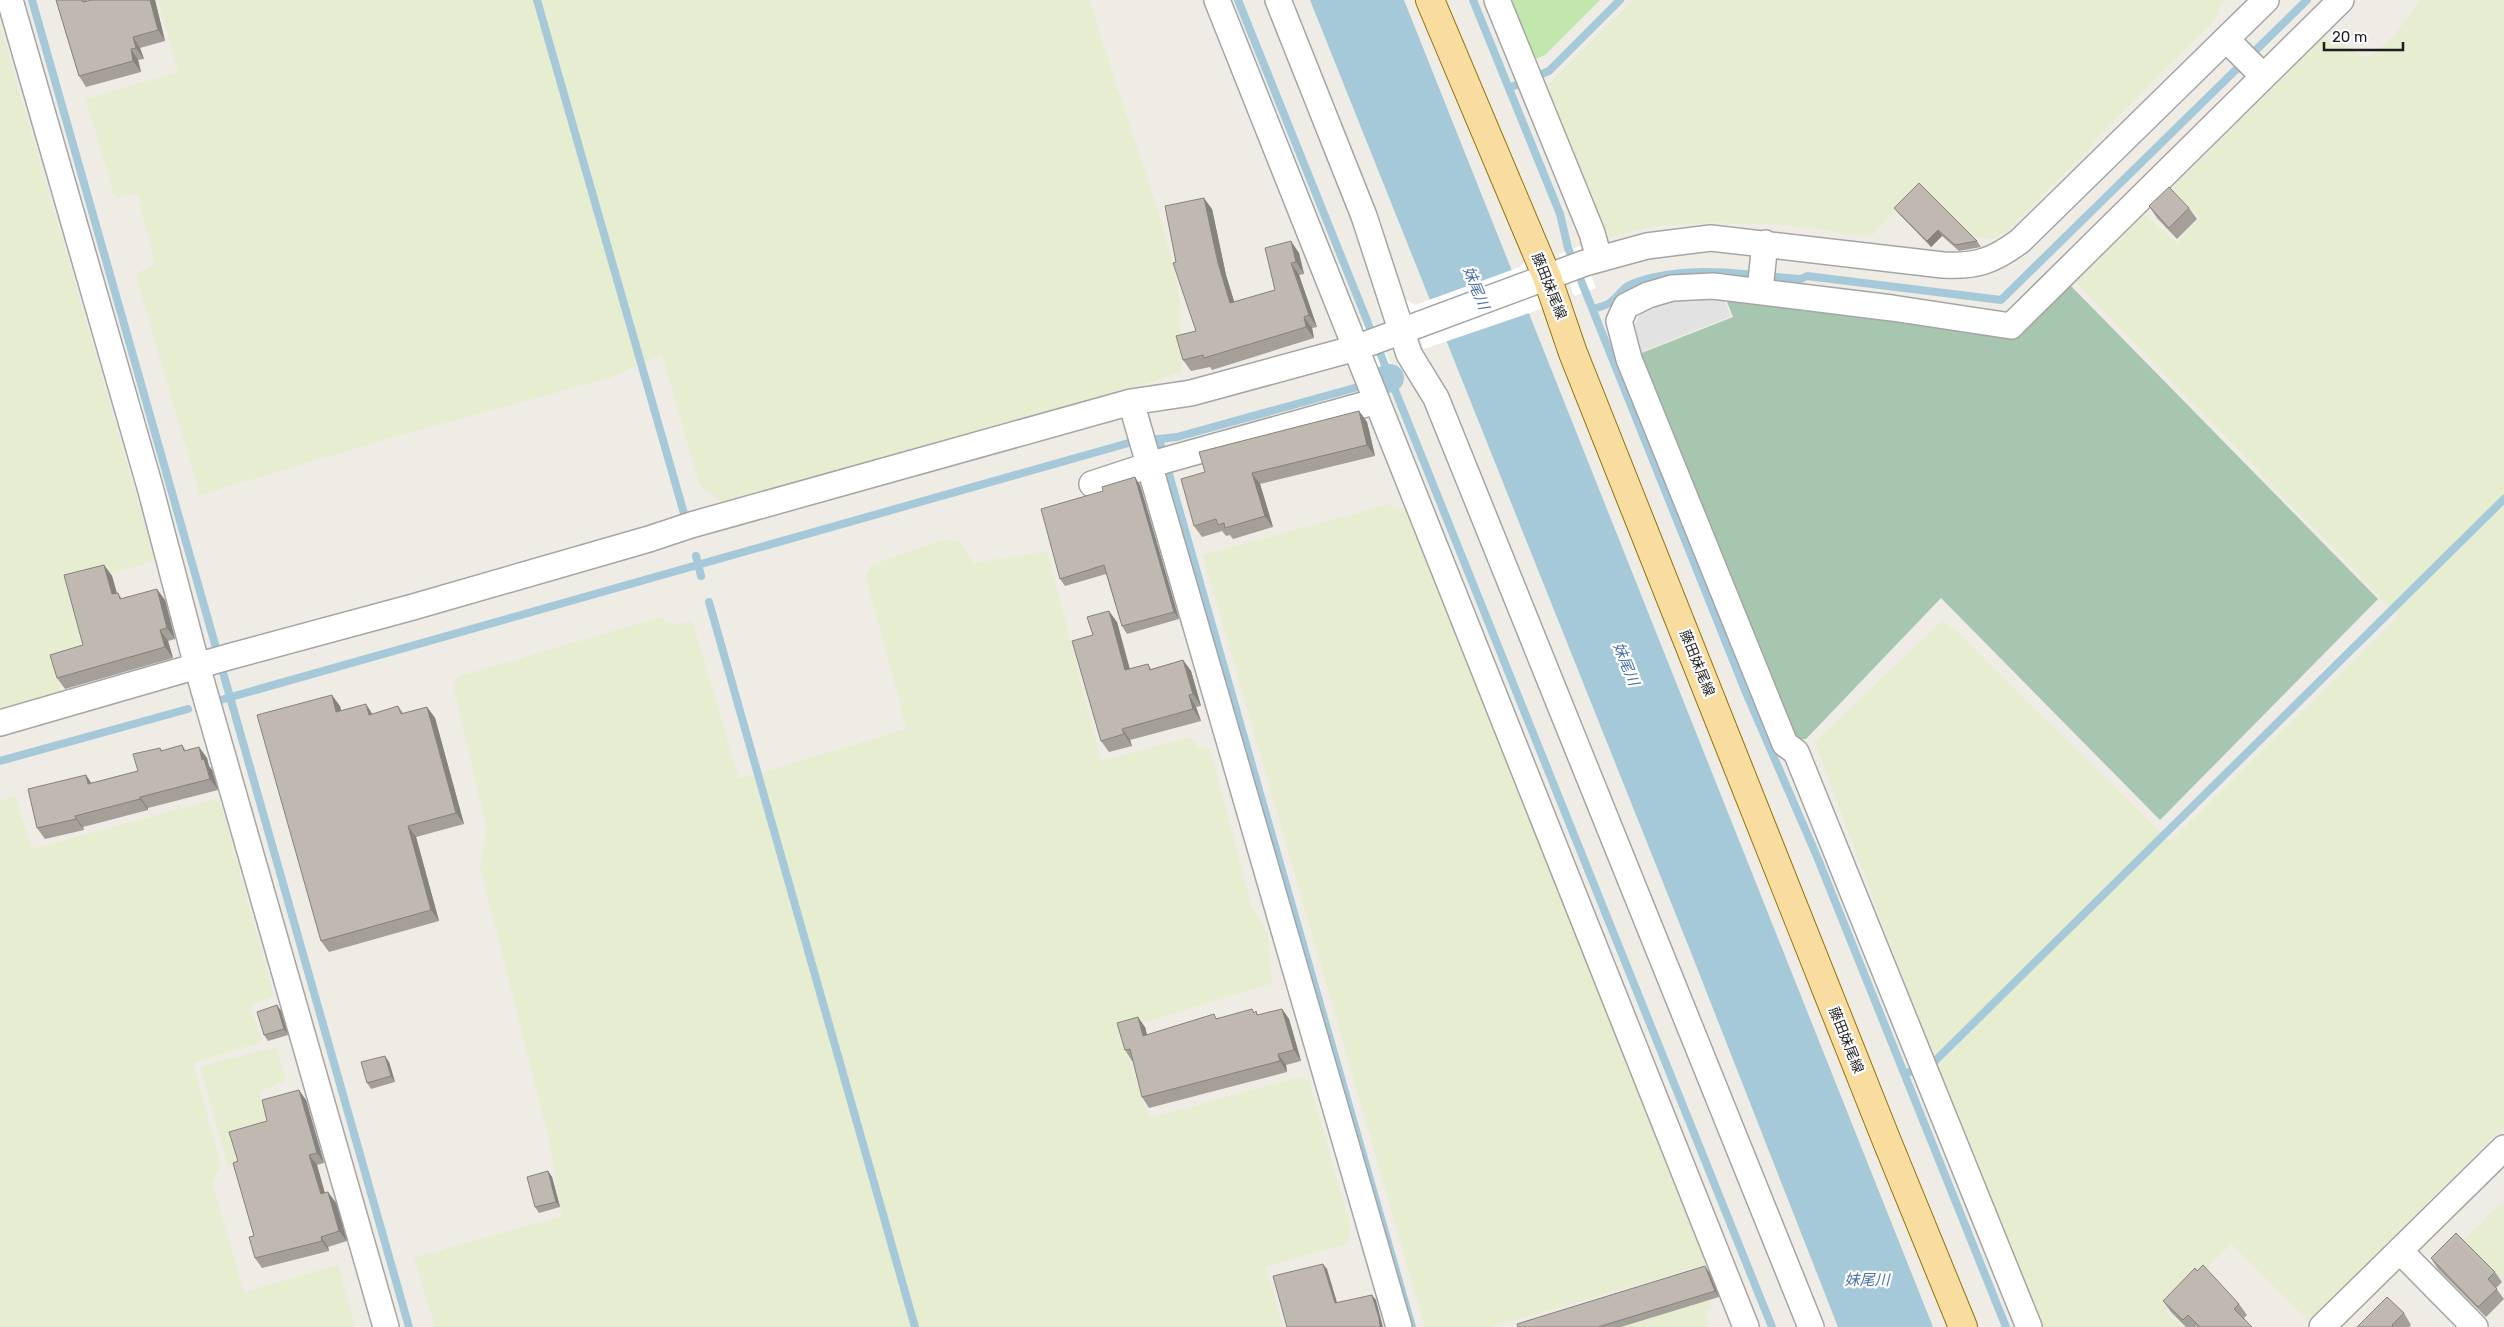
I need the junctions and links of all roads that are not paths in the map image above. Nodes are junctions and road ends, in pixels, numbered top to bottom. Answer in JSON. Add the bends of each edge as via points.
{"nodes":[{"id":1,"x":10,"y":0,"type":"edge"},
{"id":2,"x":1217,"y":0,"type":"edge"},
{"id":3,"x":1278,"y":0,"type":"edge"},
{"id":4,"x":1430,"y":0,"type":"edge"},
{"id":5,"x":1497,"y":0,"type":"edge"},
{"id":6,"x":2266,"y":0,"type":"edge"},
{"id":7,"x":2340,"y":0,"type":"edge"},
{"id":8,"x":2246,"y":58,"type":"junction"},
{"id":9,"x":1766,"y":244,"type":"junction"},
{"id":10,"x":1565,"y":270,"type":"junction"},
{"id":11,"x":1761,"y":281,"type":"junction"},
{"id":12,"x":1410,"y":328,"type":"junction"},
{"id":13,"x":1366,"y":343,"type":"junction"},
{"id":14,"x":1377,"y":401,"type":"junction"},
{"id":15,"x":1131,"y":402,"type":"junction"},
{"id":16,"x":1153,"y":452,"type":"junction"},
{"id":17,"x":1092,"y":484,"type":"dead end"},
{"id":18,"x":211,"y":662,"type":"junction"},
{"id":19,"x":0,"y":724,"type":"edge"},
{"id":20,"x":2504,"y":1148,"type":"edge"},
{"id":21,"x":2400,"y":1251,"type":"junction"},
{"id":22,"x":386,"y":1327,"type":"edge"},
{"id":23,"x":1399,"y":1327,"type":"edge"},
{"id":24,"x":1746,"y":1327,"type":"edge"},
{"id":25,"x":1811,"y":1327,"type":"edge"},
{"id":26,"x":1963,"y":1327,"type":"edge"},
{"id":27,"x":2030,"y":1327,"type":"edge"},
{"id":28,"x":2322,"y":1327,"type":"edge"},
{"id":29,"x":2475,"y":1327,"type":"edge"}],
"edges":[{"from":1,"to":18,"type":"street","via":[[150,487]]},
{"from":2,"to":13,"type":"street"},
{"from":3,"to":12,"type":"street"},
{"from":4,"to":10,"type":"main road","name":"藤田妹尾線"},
{"from":5,"to":10,"type":"street","via":[[1592,233]]},
{"from":6,"to":8,"type":"street"},
{"from":7,"to":8,"type":"street"},
{"from":8,"to":9,"type":"street","via":[[2001,256],[1980,264],[1952,266]]},
{"from":8,"to":11,"type":"street","via":[[2011,326]]},
{"from":9,"to":10,"type":"street","via":[[1689,239],[1647,246]]},
{"from":9,"to":11,"type":"street"},
{"from":10,"to":12,"type":"street"},
{"from":10,"to":26,"type":"main road","name":"藤田妹尾線","via":[[1573,353]]},
{"from":11,"to":27,"type":"street","via":[[1672,288],[1626,306],[1619,321],[1629,359],[1785,744],[1796,752]]},
{"from":12,"to":13,"type":"street"},
{"from":12,"to":25,"type":"street","via":[[1409,354],[1436,398]]},
{"from":13,"to":14,"type":"street"},
{"from":13,"to":15,"type":"street","via":[[1191,393]]},
{"from":14,"to":16,"type":"street"},
{"from":14,"to":24,"type":"street"},
{"from":15,"to":16,"type":"street"},
{"from":15,"to":18,"type":"street"},
{"from":16,"to":17,"type":"street"},
{"from":16,"to":23,"type":"street"},
{"from":18,"to":19,"type":"street"},
{"from":18,"to":22,"type":"street"},
{"from":20,"to":21,"type":"street"},
{"from":21,"to":28,"type":"street"},
{"from":21,"to":29,"type":"street"}]}
